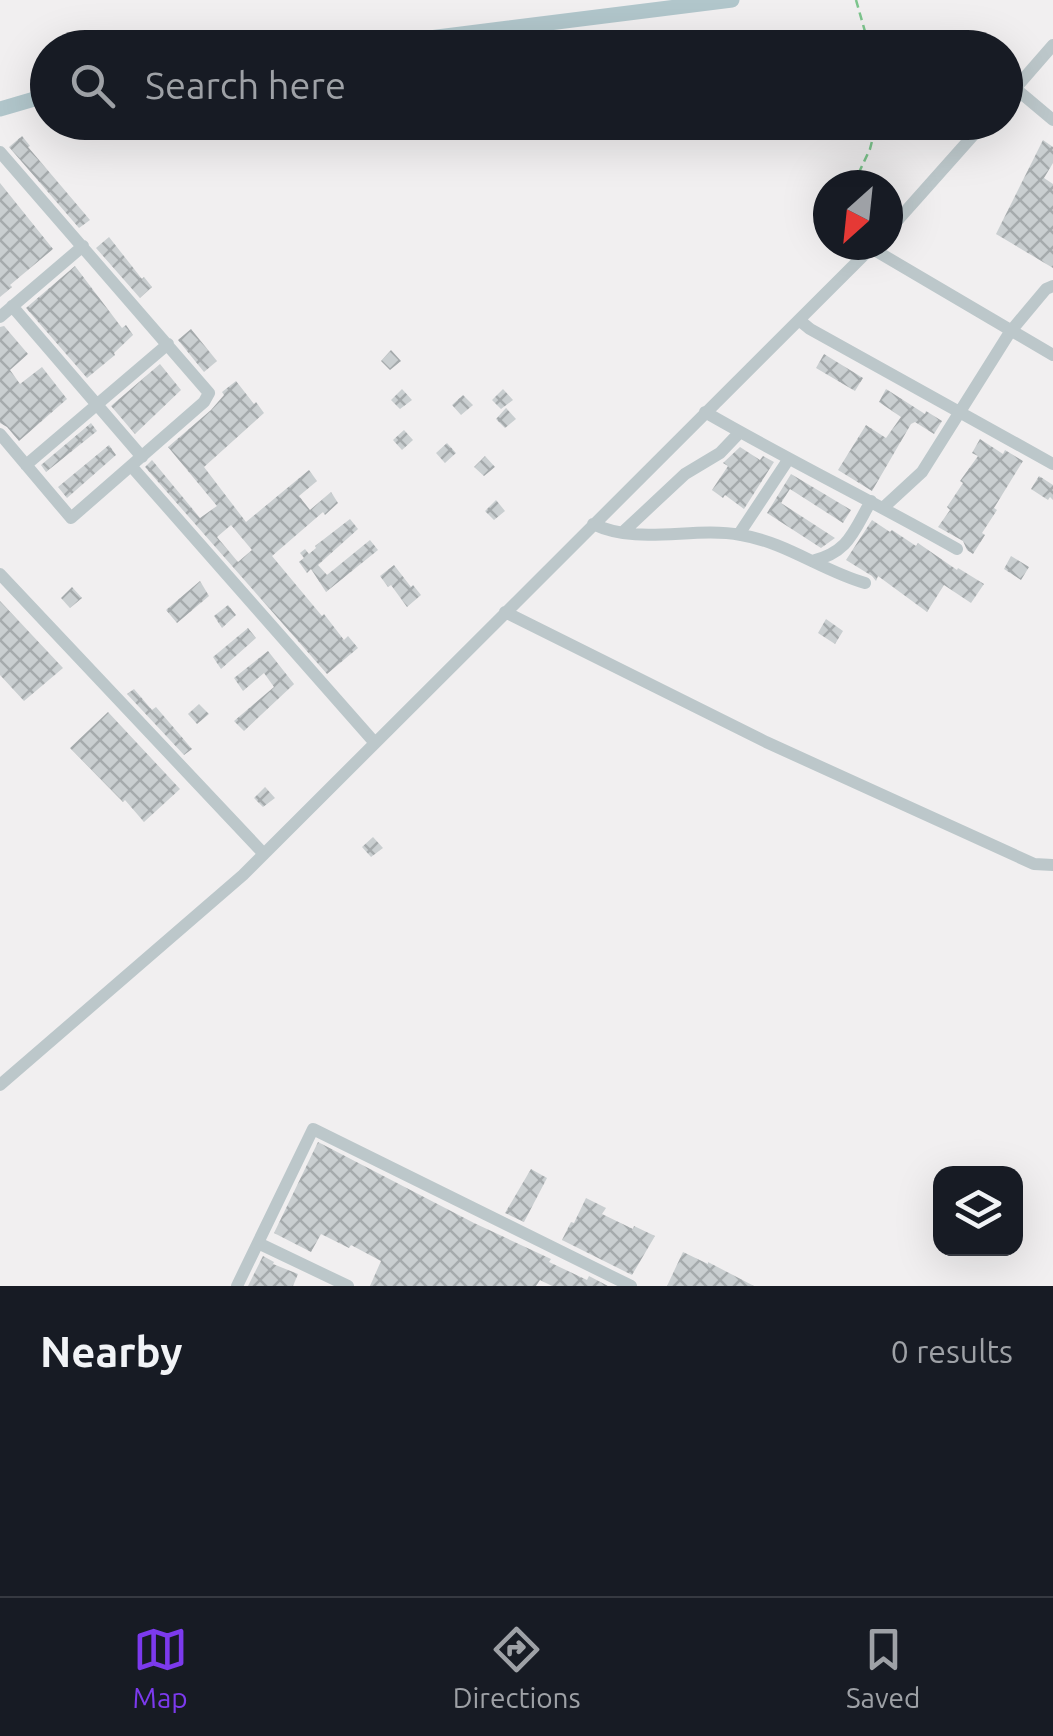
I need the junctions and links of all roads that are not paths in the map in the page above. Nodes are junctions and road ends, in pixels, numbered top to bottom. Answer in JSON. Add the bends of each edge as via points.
{"nodes":[{"id":1,"x":732,"y":0,"type":"edge"},
{"id":2,"x":493,"y":30,"type":"edge"},
{"id":3,"x":1053,"y":45,"type":"edge"},
{"id":4,"x":1023,"y":79,"type":"edge"},
{"id":5,"x":30,"y":101,"type":"edge"},
{"id":6,"x":1023,"y":102,"type":"edge"},
{"id":7,"x":0,"y":109,"type":"edge"},
{"id":8,"x":1053,"y":120,"type":"edge"},
{"id":9,"x":969,"y":140,"type":"edge"},
{"id":10,"x":0,"y":152,"type":"edge"},
{"id":11,"x":903,"y":214,"type":"edge"},
{"id":12,"x":83,"y":246,"type":"junction"},
{"id":13,"x":858,"y":260,"type":"edge"},
{"id":14,"x":894,"y":260,"type":"edge"},
{"id":15,"x":1053,"y":286,"type":"edge"},
{"id":16,"x":12,"y":306,"type":"junction"},
{"id":17,"x":0,"y":316,"type":"edge"},
{"id":18,"x":799,"y":320,"type":"junction"},
{"id":19,"x":1010,"y":332,"type":"junction"},
{"id":20,"x":168,"y":344,"type":"junction"},
{"id":21,"x":1053,"y":355,"type":"edge"},
{"id":22,"x":97,"y":404,"type":"junction"},
{"id":23,"x":705,"y":412,"type":"junction"},
{"id":24,"x":960,"y":412,"type":"junction"},
{"id":25,"x":740,"y":432,"type":"junction"},
{"id":26,"x":0,"y":434,"type":"edge"},
{"id":27,"x":788,"y":460,"type":"junction"},
{"id":28,"x":137,"y":462,"type":"junction"},
{"id":29,"x":1053,"y":464,"type":"edge"},
{"id":30,"x":26,"y":465,"type":"junction"},
{"id":31,"x":877,"y":505,"type":"junction"},
{"id":32,"x":593,"y":524,"type":"junction"},
{"id":33,"x":623,"y":532,"type":"junction"},
{"id":34,"x":739,"y":534,"type":"junction"},
{"id":35,"x":957,"y":549,"type":"dead end"},
{"id":36,"x":812,"y":562,"type":"junction"},
{"id":37,"x":0,"y":574,"type":"edge"},
{"id":38,"x":865,"y":583,"type":"dead end"},
{"id":39,"x":506,"y":612,"type":"junction"},
{"id":40,"x":375,"y":743,"type":"junction"},
{"id":41,"x":264,"y":854,"type":"junction"},
{"id":42,"x":1053,"y":865,"type":"edge"},
{"id":43,"x":0,"y":1085,"type":"edge"},
{"id":44,"x":258,"y":1243,"type":"junction"},
{"id":45,"x":237,"y":1286,"type":"edge"},
{"id":46,"x":348,"y":1286,"type":"edge"},
{"id":47,"x":631,"y":1286,"type":"edge"}],
"edges":[{"from":1,"to":2,"type":"main road"},
{"from":3,"to":4,"type":"street"},
{"from":5,"to":7,"type":"main road"},
{"from":6,"to":8,"type":"street"},
{"from":9,"to":11,"type":"street"},
{"from":10,"to":12,"type":"street"},
{"from":12,"to":16,"type":"street"},
{"from":12,"to":20,"type":"street"},
{"from":13,"to":18,"type":"street"},
{"from":14,"to":19,"type":"street"},
{"from":15,"to":19,"type":"street"},
{"from":16,"to":17,"type":"street"},
{"from":16,"to":22,"type":"street"},
{"from":18,"to":23,"type":"street"},
{"from":18,"to":24,"type":"street"},
{"from":19,"to":21,"type":"street"},
{"from":19,"to":24,"type":"street"},
{"from":20,"to":22,"type":"street"},
{"from":20,"to":28,"type":"street","via":[[209,393]]},
{"from":22,"to":28,"type":"street"},
{"from":22,"to":30,"type":"street"},
{"from":23,"to":25,"type":"street"},
{"from":23,"to":32,"type":"street"},
{"from":24,"to":29,"type":"street"},
{"from":24,"to":31,"type":"street","via":[[922,472]]},
{"from":25,"to":27,"type":"street"},
{"from":25,"to":33,"type":"street"},
{"from":26,"to":30,"type":"street"},
{"from":27,"to":31,"type":"street"},
{"from":27,"to":34,"type":"street"},
{"from":28,"to":30,"type":"street","via":[[72,518]]},
{"from":28,"to":40,"type":"street"},
{"from":31,"to":35,"type":"street"},
{"from":31,"to":36,"type":"street","via":[[844,546]]},
{"from":32,"to":33,"type":"street"},
{"from":32,"to":39,"type":"street"},
{"from":33,"to":34,"type":"street"},
{"from":34,"to":36,"type":"street"},
{"from":36,"to":38,"type":"street"},
{"from":37,"to":41,"type":"street"},
{"from":39,"to":40,"type":"street"},
{"from":39,"to":42,"type":"street","via":[[766,742],[1034,864]]},
{"from":40,"to":41,"type":"street"},
{"from":41,"to":43,"type":"street"},
{"from":44,"to":45,"type":"street"},
{"from":44,"to":46,"type":"street"},
{"from":44,"to":47,"type":"street","via":[[313,1130]]}]}
